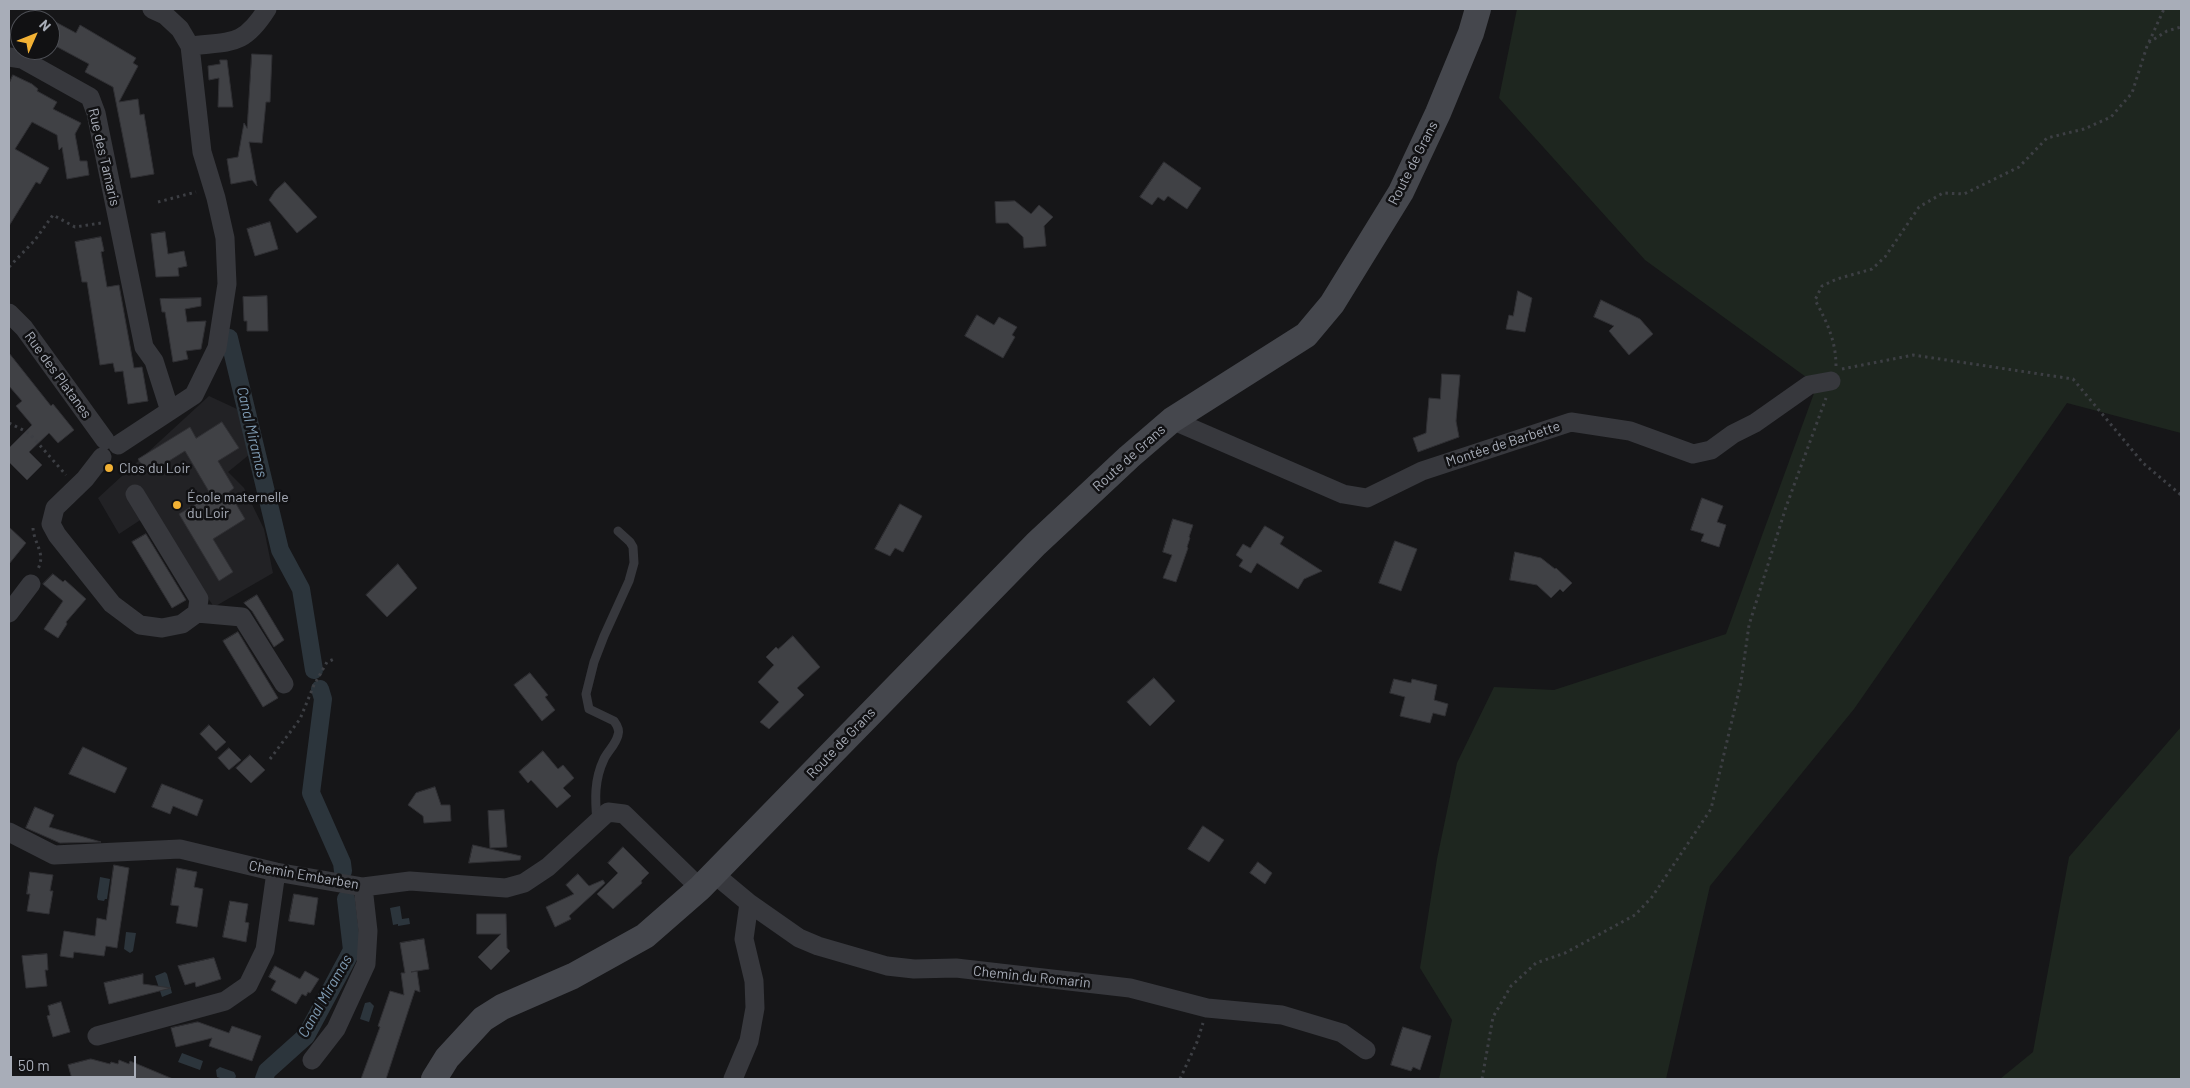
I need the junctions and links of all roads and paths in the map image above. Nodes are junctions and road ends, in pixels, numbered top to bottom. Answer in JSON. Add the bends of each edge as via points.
{"nodes":[{"id":1,"x":152,"y":9,"type":"edge"},
{"id":2,"x":267,"y":9,"type":"edge"},
{"id":3,"x":1478,"y":9,"type":"edge"},
{"id":4,"x":2164,"y":9,"type":"edge"},
{"id":5,"x":2181,"y":27,"type":"edge"},
{"id":6,"x":2148,"y":43,"type":"junction"},
{"id":7,"x":190,"y":46,"type":"junction"},
{"id":8,"x":9,"y":57,"type":"edge"},
{"id":9,"x":213,"y":188,"type":"junction"},
{"id":10,"x":158,"y":202,"type":"dead end"},
{"id":11,"x":116,"y":209,"type":"junction"},
{"id":12,"x":9,"y":267,"type":"edge"},
{"id":13,"x":9,"y":312,"type":"edge"},
{"id":14,"x":1831,"y":381,"type":"joint"},
{"id":15,"x":170,"y":411,"type":"junction"},
{"id":16,"x":1172,"y":420,"type":"junction"},
{"id":17,"x":9,"y":423,"type":"edge"},
{"id":18,"x":108,"y":447,"type":"junction"},
{"id":19,"x":76,"y":487,"type":"junction"},
{"id":20,"x":135,"y":494,"type":"dead end"},
{"id":21,"x":2181,"y":495,"type":"edge"},
{"id":22,"x":33,"y":522,"type":"dead end"},
{"id":23,"x":618,"y":531,"type":"dead end"},
{"id":24,"x":31,"y":584,"type":"joint"},
{"id":25,"x":9,"y":613,"type":"edge"},
{"id":26,"x":197,"y":613,"type":"junction"},
{"id":27,"x":334,"y":659,"type":"dead end"},
{"id":28,"x":284,"y":684,"type":"dead end"},
{"id":29,"x":270,"y":759,"type":"dead end"},
{"id":30,"x":597,"y":823,"type":"junction"},
{"id":31,"x":9,"y":832,"type":"edge"},
{"id":32,"x":276,"y":872,"type":"junction"},
{"id":33,"x":706,"y":881,"type":"junction"},
{"id":34,"x":363,"y":887,"type":"junction"},
{"id":35,"x":749,"y":903,"type":"junction"},
{"id":36,"x":1207,"y":1008,"type":"junction"},
{"id":37,"x":97,"y":1036,"type":"dead end"},
{"id":38,"x":1366,"y":1050,"type":"dead end"},
{"id":39,"x":312,"y":1060,"type":"dead end"},
{"id":40,"x":434,"y":1079,"type":"edge"},
{"id":41,"x":733,"y":1079,"type":"edge"},
{"id":42,"x":1180,"y":1079,"type":"edge"},
{"id":43,"x":1482,"y":1079,"type":"edge"}],
"edges":[{"from":1,"to":7,"type":"street","via":[[165,15],[180,29]]},
{"from":2,"to":7,"type":"street","via":[[255,28],[238,40]]},
{"from":3,"to":16,"type":"street","name":"Route de Grans","via":[[1438,113],[1401,192],[1332,304],[1306,336]]},
{"from":4,"to":6,"type":"path"},
{"from":5,"to":6,"type":"path","via":[[2167,31]]},
{"from":6,"to":21,"type":"path","via":[[2132,93],[2111,117],[2084,129],[2048,138],[2018,167],[1964,194],[1943,193],[1919,207],[1886,257],[1872,269],[1822,286],[1815,300],[1830,327],[1836,350],[1836,370],[1913,355],[2074,379],[2143,463]]},
{"from":7,"to":9,"type":"street","via":[[202,152]]},
{"from":8,"to":11,"type":"street","name":"Rue des Tamaris","via":[[22,59],[90,97]]},
{"from":9,"to":10,"type":"path"},
{"from":9,"to":15,"type":"street","via":[[225,238],[227,284],[217,348],[194,395]]},
{"from":11,"to":12,"type":"path","via":[[103,222],[75,227],[53,215]]},
{"from":11,"to":15,"type":"street","name":"Rue des Tamaris","via":[[144,347],[154,362]]},
{"from":13,"to":18,"type":"street","name":"Rue des Platanes","via":[[24,328]]},
{"from":14,"to":16,"type":"street","name":"Montée de Barbette","via":[[1809,385],[1711,450],[1693,454],[1630,431],[1571,422],[1422,471],[1367,498],[1343,494]]},
{"from":14,"to":43,"type":"path","via":[[1786,507],[1749,626],[1742,682],[1712,809],[1652,897],[1635,915],[1566,953],[1536,963],[1510,986],[1493,1017]]},
{"from":15,"to":18,"type":"street"},
{"from":16,"to":33,"type":"street","name":"Route de Grans","via":[[1036,544]]},
{"from":17,"to":19,"type":"path","via":[[29,433]]},
{"from":18,"to":19,"type":"street"},
{"from":19,"to":26,"type":"street","via":[[55,508],[51,524],[112,604],[140,625],[162,628],[182,624]]},
{"from":20,"to":26,"type":"street","via":[[199,598]]},
{"from":22,"to":24,"type":"path","via":[[42,562]]},
{"from":23,"to":30,"type":"lane","via":[[633,547],[635,557],[604,636],[586,694],[589,709],[614,721],[619,732],[597,780]]},
{"from":24,"to":25,"type":"street"},
{"from":26,"to":28,"type":"street","via":[[242,617]]},
{"from":27,"to":29,"type":"path","via":[[327,662],[300,719]]},
{"from":30,"to":33,"type":"street","name":"Chemin Embarben","via":[[608,812],[624,814]]},
{"from":30,"to":34,"type":"street","name":"Chemin Embarben","via":[[548,867],[524,883],[506,888],[410,882]]},
{"from":31,"to":32,"type":"street","name":"Chemin Embarben","via":[[54,856],[180,849]]},
{"from":32,"to":34,"type":"street","name":"Chemin Embarben"},
{"from":32,"to":37,"type":"street","via":[[265,950],[248,985],[225,1001]]},
{"from":33,"to":35,"type":"street","name":"Chemin du Romarin"},
{"from":33,"to":40,"type":"street","name":"Route de Grans","via":[[644,936],[573,976],[483,1018],[447,1058]]},
{"from":34,"to":39,"type":"street","via":[[368,930],[366,964],[336,1029]]},
{"from":35,"to":36,"type":"street","name":"Chemin du Romarin","via":[[799,938],[887,966],[956,968],[1130,988]]},
{"from":35,"to":41,"type":"street","via":[[744,939],[754,981],[755,1008],[750,1041]]},
{"from":36,"to":38,"type":"street","name":"Chemin du Romarin","via":[[1282,1015],[1342,1033]]},
{"from":36,"to":42,"type":"path","via":[[1197,1042]]}]}
